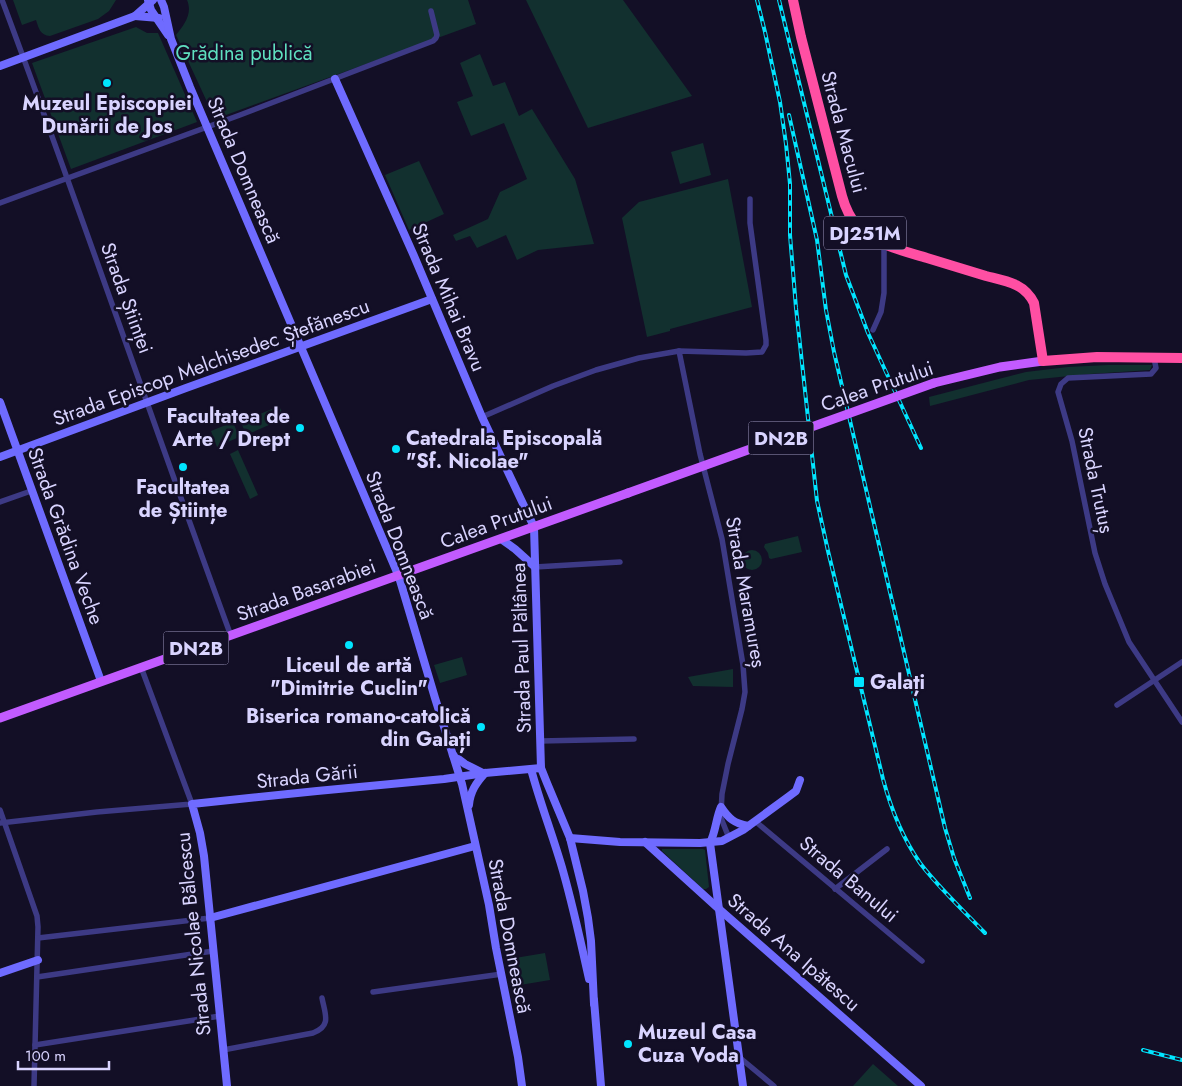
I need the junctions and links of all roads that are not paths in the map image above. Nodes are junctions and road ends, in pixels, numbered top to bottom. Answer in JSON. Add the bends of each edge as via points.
{"nodes":[{"id":1,"x":2,"y":0,"type":"edge"},
{"id":2,"x":161,"y":0,"type":"edge"},
{"id":3,"x":793,"y":0,"type":"edge"},
{"id":4,"x":150,"y":1,"type":"edge"},
{"id":5,"x":431,"y":11,"type":"dead end"},
{"id":6,"x":166,"y":13,"type":"junction"},
{"id":7,"x":135,"y":16,"type":"junction"},
{"id":8,"x":156,"y":18,"type":"junction"},
{"id":9,"x":171,"y":39,"type":"junction"},
{"id":10,"x":24,"y":58,"type":"junction"},
{"id":11,"x":0,"y":66,"type":"edge"},
{"id":12,"x":335,"y":79,"type":"junction"},
{"id":13,"x":207,"y":127,"type":"junction"},
{"id":14,"x":67,"y":178,"type":"junction"},
{"id":15,"x":750,"y":199,"type":"dead end"},
{"id":16,"x":0,"y":203,"type":"edge"},
{"id":17,"x":884,"y":243,"type":"junction"},
{"id":18,"x":432,"y":299,"type":"junction"},
{"id":19,"x":874,"y":330,"type":"dead end"},
{"id":20,"x":301,"y":346,"type":"junction"},
{"id":21,"x":678,"y":351,"type":"junction"},
{"id":22,"x":1154,"y":358,"type":"junction"},
{"id":23,"x":1182,"y":358,"type":"edge"},
{"id":24,"x":1044,"y":361,"type":"junction"},
{"id":25,"x":0,"y":402,"type":"edge"},
{"id":26,"x":147,"y":402,"type":"junction"},
{"id":27,"x":482,"y":417,"type":"junction"},
{"id":28,"x":18,"y":450,"type":"junction"},
{"id":29,"x":0,"y":457,"type":"edge"},
{"id":30,"x":32,"y":491,"type":"junction"},
{"id":31,"x":0,"y":502,"type":"edge"},
{"id":32,"x":534,"y":527,"type":"junction"},
{"id":33,"x":501,"y":539,"type":"junction"},
{"id":34,"x":620,"y":562,"type":"dead end"},
{"id":35,"x":535,"y":567,"type":"junction"},
{"id":36,"x":398,"y":576,"type":"junction"},
{"id":37,"x":231,"y":636,"type":"junction"},
{"id":38,"x":1182,"y":662,"type":"edge"},
{"id":39,"x":140,"y":668,"type":"junction"},
{"id":40,"x":1155,"y":680,"type":"junction"},
{"id":41,"x":101,"y":681,"type":"junction"},
{"id":42,"x":1117,"y":705,"type":"dead end"},
{"id":43,"x":0,"y":718,"type":"edge"},
{"id":44,"x":1182,"y":722,"type":"edge"},
{"id":45,"x":634,"y":739,"type":"dead end"},
{"id":46,"x":540,"y":741,"type":"junction"},
{"id":47,"x":453,"y":755,"type":"junction"},
{"id":48,"x":542,"y":768,"type":"junction"},
{"id":49,"x":531,"y":769,"type":"junction"},
{"id":50,"x":485,"y":773,"type":"junction"},
{"id":51,"x":460,"y":777,"type":"junction"},
{"id":52,"x":800,"y":780,"type":"dead end"},
{"id":53,"x":192,"y":804,"type":"junction"},
{"id":54,"x":721,"y":807,"type":"junction"},
{"id":55,"x":0,"y":810,"type":"edge"},
{"id":56,"x":468,"y":814,"type":"junction"},
{"id":57,"x":2,"y":822,"type":"edge"},
{"id":58,"x":752,"y":824,"type":"junction"},
{"id":59,"x":570,"y":838,"type":"junction"},
{"id":60,"x":729,"y":838,"type":"junction"},
{"id":61,"x":645,"y":842,"type":"junction"},
{"id":62,"x":710,"y":842,"type":"junction"},
{"id":63,"x":475,"y":846,"type":"junction"},
{"id":64,"x":888,"y":849,"type":"dead end"},
{"id":65,"x":835,"y":889,"type":"junction"},
{"id":66,"x":719,"y":909,"type":"junction"},
{"id":67,"x":210,"y":918,"type":"junction"},
{"id":68,"x":38,"y":938,"type":"junction"},
{"id":69,"x":213,"y":951,"type":"junction"},
{"id":70,"x":38,"y":960,"type":"junction"},
{"id":71,"x":922,"y":961,"type":"dead end"},
{"id":72,"x":0,"y":973,"type":"edge"},
{"id":73,"x":502,"y":974,"type":"junction"},
{"id":74,"x":37,"y":978,"type":"junction"},
{"id":75,"x":373,"y":992,"type":"dead end"},
{"id":76,"x":322,"y":998,"type":"dead end"},
{"id":77,"x":594,"y":1004,"type":"junction"},
{"id":78,"x":220,"y":1016,"type":"junction"},
{"id":79,"x":35,"y":1045,"type":"junction"},
{"id":80,"x":223,"y":1050,"type":"junction"},
{"id":81,"x":739,"y":1057,"type":"junction"},
{"id":82,"x":34,"y":1086,"type":"edge"},
{"id":83,"x":226,"y":1086,"type":"edge"},
{"id":84,"x":522,"y":1086,"type":"edge"},
{"id":85,"x":601,"y":1086,"type":"edge"},
{"id":86,"x":743,"y":1086,"type":"edge"},
{"id":87,"x":774,"y":1086,"type":"edge"},
{"id":88,"x":921,"y":1086,"type":"edge"}],
"edges":[{"from":1,"to":10,"type":"street","name":"Strada Științei"},
{"from":2,"to":6,"type":"street","name":"Strada Domnească"},
{"from":3,"to":17,"type":"highway","name":"Strada Macului","number":"DJ251M","via":[[845,207],[864,233]]},
{"from":4,"to":7,"type":"street"},
{"from":4,"to":8,"type":"street","name":"Strada Domnească"},
{"from":5,"to":12,"type":"street","via":[[437,35],[434,40]]},
{"from":6,"to":8,"type":"street","via":[[162,18]]},
{"from":6,"to":9,"type":"street","name":"Strada Domnească"},
{"from":7,"to":8,"type":"street"},
{"from":7,"to":10,"type":"street"},
{"from":8,"to":9,"type":"street","name":"Strada Domnească"},
{"from":9,"to":13,"type":"street","name":"Strada Domnească"},
{"from":10,"to":11,"type":"street"},
{"from":10,"to":14,"type":"street","name":"Strada Științei"},
{"from":12,"to":13,"type":"street"},
{"from":12,"to":18,"type":"street","name":"Strada Mihai Bravu"},
{"from":13,"to":14,"type":"street"},
{"from":13,"to":20,"type":"street","name":"Strada Domnească"},
{"from":14,"to":16,"type":"street"},
{"from":14,"to":26,"type":"street","name":"Strada Științei"},
{"from":15,"to":21,"type":"street","via":[[765,348],[758,353]]},
{"from":17,"to":19,"type":"street","via":[[882,312]]},
{"from":17,"to":24,"type":"highway","name":"Strada Macului","number":"DJ251M","via":[[1024,289],[1034,303]]},
{"from":18,"to":20,"type":"street","name":"Strada Episcop Melchisedec Ștefănescu"},
{"from":18,"to":27,"type":"street","name":"Strada Mihai Bravu"},
{"from":20,"to":26,"type":"street","name":"Strada Episcop Melchisedec Ștefănescu"},
{"from":20,"to":36,"type":"street","name":"Strada Domnească"},
{"from":21,"to":27,"type":"street","via":[[596,370]]},
{"from":21,"to":54,"type":"street","name":"Strada Maramureș","via":[[722,539],[745,682]]},
{"from":22,"to":23,"type":"highway","name":"Calea Prutului","number":"DN2B"},
{"from":22,"to":24,"type":"highway","name":"Calea Prutului","number":"DN2B"},
{"from":22,"to":40,"type":"street","name":"Strada Trutuș","via":[[1156,368],[1151,374],[1068,378],[1058,392],[1105,584],[1129,642]]},
{"from":24,"to":32,"type":"main road","name":"Calea Prutului","number":"DN2B","bridge":true,"via":[[1000,367],[934,383]]},
{"from":25,"to":28,"type":"street","name":"Strada Grădina Veche"},
{"from":26,"to":28,"type":"street","name":"Strada Episcop Melchisedec Ștefănescu"},
{"from":26,"to":37,"type":"street","name":"Strada Științei"},
{"from":27,"to":32,"type":"street","name":"Strada Mihai Bravu"},
{"from":28,"to":29,"type":"street","name":"Strada Episcop Melchisedec Ștefănescu"},
{"from":28,"to":30,"type":"street","name":"Strada Grădina Veche"},
{"from":30,"to":31,"type":"street"},
{"from":30,"to":41,"type":"street","name":"Strada Grădina Veche"},
{"from":32,"to":33,"type":"main road","name":"Calea Prutului","number":"DN2B"},
{"from":32,"to":35,"type":"street","name":"Strada Paul Păltânea"},
{"from":33,"to":35,"type":"street"},
{"from":33,"to":36,"type":"main road","name":"Calea Prutului","number":"DN2B"},
{"from":34,"to":35,"type":"street"},
{"from":35,"to":46,"type":"street","name":"Strada Paul Păltânea"},
{"from":36,"to":37,"type":"main road","name":"Strada Basarabiei","number":"DN2B"},
{"from":36,"to":47,"type":"street","name":"Strada Domnească"},
{"from":37,"to":39,"type":"main road","name":"Strada Basarabiei","number":"DN2B"},
{"from":38,"to":40,"type":"street"},
{"from":39,"to":41,"type":"main road","name":"Strada Basarabiei","number":"DN2B"},
{"from":39,"to":53,"type":"street","name":"Strada Nicolae Bălcescu"},
{"from":40,"to":42,"type":"street"},
{"from":40,"to":44,"type":"street"},
{"from":41,"to":43,"type":"main road","name":"Strada Basarabiei","number":"DN2B"},
{"from":45,"to":46,"type":"street"},
{"from":46,"to":48,"type":"street","name":"Strada Paul Păltânea"},
{"from":47,"to":50,"type":"street"},
{"from":47,"to":51,"type":"street","name":"Strada Domnească"},
{"from":48,"to":49,"type":"street","name":"Strada Gării"},
{"from":48,"to":59,"type":"street"},
{"from":49,"to":50,"type":"street","name":"Strada Gării"},
{"from":49,"to":77,"type":"street","via":[[563,871]]},
{"from":50,"to":51,"type":"street","name":"Strada Gării"},
{"from":50,"to":56,"type":"street","via":[[472,790]]},
{"from":51,"to":53,"type":"street","name":"Strada Gării"},
{"from":51,"to":56,"type":"street","name":"Strada Domnească"},
{"from":52,"to":58,"type":"street","via":[[796,791]]},
{"from":53,"to":57,"type":"street","name":"Strada Gării"},
{"from":53,"to":67,"type":"street","name":"Strada Nicolae Bălcescu","via":[[203,850]]},
{"from":54,"to":58,"type":"street","via":[[735,822]]},
{"from":54,"to":60,"type":"street","name":"Strada Maramureș","via":[[721,818]]},
{"from":54,"to":62,"type":"street"},
{"from":55,"to":57,"type":"street"},
{"from":56,"to":63,"type":"street","name":"Strada Domnească"},
{"from":57,"to":68,"type":"street","via":[[37,916]]},
{"from":58,"to":60,"type":"street"},
{"from":58,"to":65,"type":"street","name":"Strada Banului"},
{"from":59,"to":61,"type":"street"},
{"from":59,"to":77,"type":"street","via":[[588,918]]},
{"from":60,"to":62,"type":"street"},
{"from":61,"to":62,"type":"street"},
{"from":61,"to":66,"type":"street","name":"Strada Ana Ipătescu"},
{"from":62,"to":66,"type":"street"},
{"from":63,"to":67,"type":"street"},
{"from":63,"to":73,"type":"street","name":"Strada Domnească"},
{"from":64,"to":65,"type":"street"},
{"from":65,"to":71,"type":"street","name":"Strada Banului"},
{"from":66,"to":81,"type":"street"},
{"from":66,"to":88,"type":"street","name":"Strada Ana Ipătescu"},
{"from":67,"to":68,"type":"street"},
{"from":67,"to":69,"type":"street","name":"Strada Nicolae Bălcescu"},
{"from":68,"to":70,"type":"street"},
{"from":69,"to":74,"type":"street"},
{"from":69,"to":78,"type":"street","name":"Strada Nicolae Bălcescu"},
{"from":70,"to":72,"type":"street"},
{"from":70,"to":74,"type":"street"},
{"from":73,"to":75,"type":"street"},
{"from":73,"to":84,"type":"street","name":"Strada Domnească"},
{"from":74,"to":79,"type":"street"},
{"from":76,"to":80,"type":"street","via":[[326,1021],[320,1030]]},
{"from":77,"to":85,"type":"street"},
{"from":78,"to":79,"type":"street"},
{"from":78,"to":80,"type":"street","name":"Strada Nicolae Bălcescu"},
{"from":79,"to":82,"type":"street"},
{"from":80,"to":83,"type":"street","name":"Strada Nicolae Bălcescu"},
{"from":81,"to":86,"type":"street"},
{"from":81,"to":87,"type":"street"}]}
